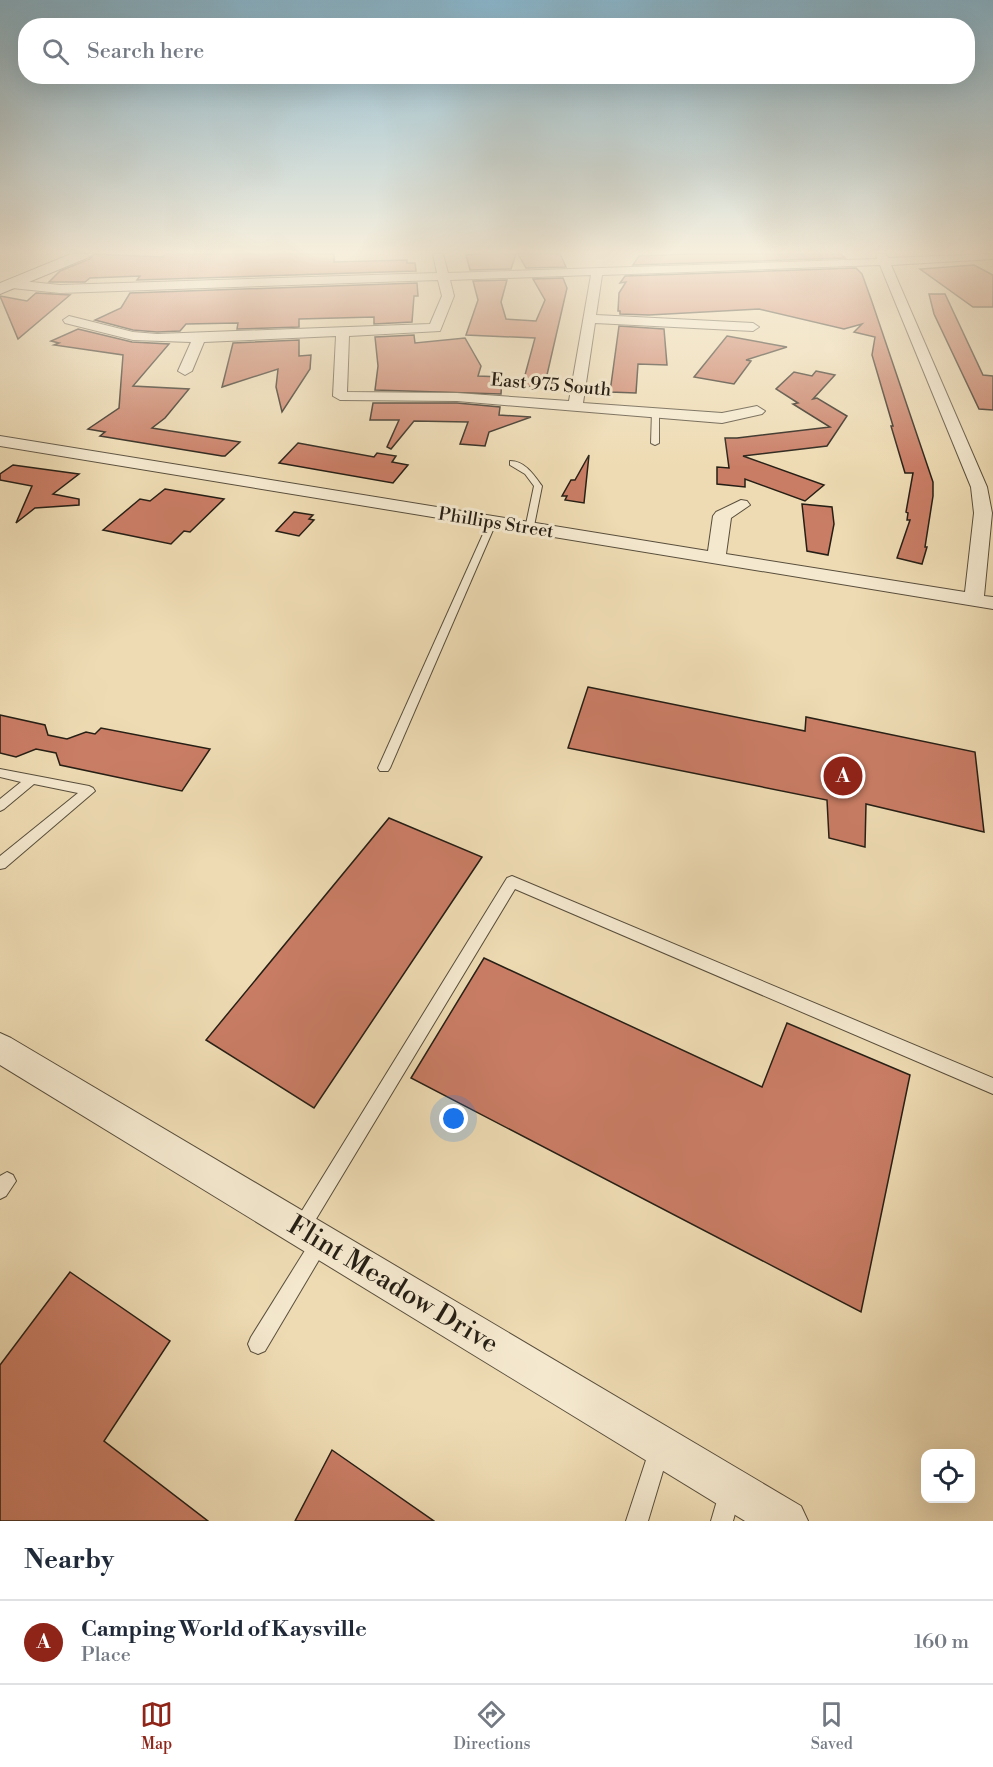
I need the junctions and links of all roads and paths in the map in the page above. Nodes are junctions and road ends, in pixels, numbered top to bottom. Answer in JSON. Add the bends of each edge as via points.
{"nodes":[{"id":1,"x":89,"y":325,"type":"edge"},
{"id":2,"x":436,"y":325,"type":"edge"},
{"id":3,"x":590,"y":325,"type":"edge"},
{"id":4,"x":712,"y":325,"type":"edge"},
{"id":5,"x":910,"y":325,"type":"edge"},
{"id":6,"x":753,"y":327,"type":"dead end"},
{"id":7,"x":343,"y":332,"type":"junction"},
{"id":8,"x":200,"y":338,"type":"junction"},
{"id":9,"x":185,"y":371,"type":"dead end"},
{"id":10,"x":575,"y":407,"type":"junction"},
{"id":11,"x":757,"y":411,"type":"dead end"},
{"id":12,"x":655,"y":413,"type":"junction"},
{"id":13,"x":0,"y":441,"type":"edge"},
{"id":14,"x":655,"y":443,"type":"dead end"},
{"id":15,"x":513,"y":463,"type":"dead end"},
{"id":16,"x":741,"y":505,"type":"dead end"},
{"id":17,"x":492,"y":523,"type":"junction"},
{"id":18,"x":530,"y":529,"type":"junction"},
{"id":19,"x":716,"y":559,"type":"junction"},
{"id":20,"x":974,"y":600,"type":"junction"},
{"id":21,"x":993,"y":603,"type":"edge"},
{"id":22,"x":384,"y":768,"type":"dead end"},
{"id":23,"x":0,"y":773,"type":"edge"},
{"id":24,"x":32,"y":779,"type":"junction"},
{"id":25,"x":0,"y":806,"type":"edge"},
{"id":26,"x":0,"y":864,"type":"edge"},
{"id":27,"x":0,"y":1048,"type":"edge"},
{"id":28,"x":993,"y":1086,"type":"edge"},
{"id":29,"x":311,"y":1235,"type":"junction"},
{"id":30,"x":258,"y":1344,"type":"dead end"},
{"id":31,"x":661,"y":1446,"type":"junction"},
{"id":32,"x":726,"y":1504,"type":"edge"},
{"id":33,"x":637,"y":1521,"type":"edge"},
{"id":34,"x":786,"y":1521,"type":"edge"}],
"edges":[{"from":1,"to":8,"type":"street","via":[[133,336]]},
{"from":2,"to":7,"type":"street"},
{"from":3,"to":10,"type":"street"},
{"from":4,"to":6,"type":"street"},
{"from":5,"to":20,"type":"street","via":[[979,487],[983,513]]},
{"from":7,"to":8,"type":"street"},
{"from":7,"to":10,"type":"street","name":"East 975 South","via":[[340,396],[456,397]]},
{"from":8,"to":9,"type":"street"},
{"from":10,"to":12,"type":"street","name":"East 975 South"},
{"from":11,"to":12,"type":"street","name":"East 975 South","via":[[722,418]]},
{"from":12,"to":14,"type":"lane"},
{"from":13,"to":17,"type":"street","name":"Phillips Street"},
{"from":15,"to":18,"type":"lane","via":[[528,472],[538,486]]},
{"from":16,"to":19,"type":"street","via":[[722,516]]},
{"from":17,"to":18,"type":"street","name":"Phillips Street"},
{"from":17,"to":22,"type":"lane"},
{"from":18,"to":19,"type":"street","name":"Phillips Street"},
{"from":19,"to":20,"type":"street","name":"Phillips Street"},
{"from":20,"to":21,"type":"street","name":"Phillips Street"},
{"from":23,"to":24,"type":"lane"},
{"from":24,"to":25,"type":"lane"},
{"from":24,"to":26,"type":"lane","via":[[88,791]]},
{"from":27,"to":29,"type":"street","name":"Flint Meadow Drive"},
{"from":28,"to":29,"type":"lane","via":[[512,882]]},
{"from":29,"to":30,"type":"lane"},
{"from":29,"to":31,"type":"street","name":"Flint Meadow Drive"},
{"from":31,"to":32,"type":"street","name":"Flint Meadow Drive"},
{"from":31,"to":33,"type":"lane"},
{"from":32,"to":34,"type":"street","name":"Flint Meadow Drive"}]}
